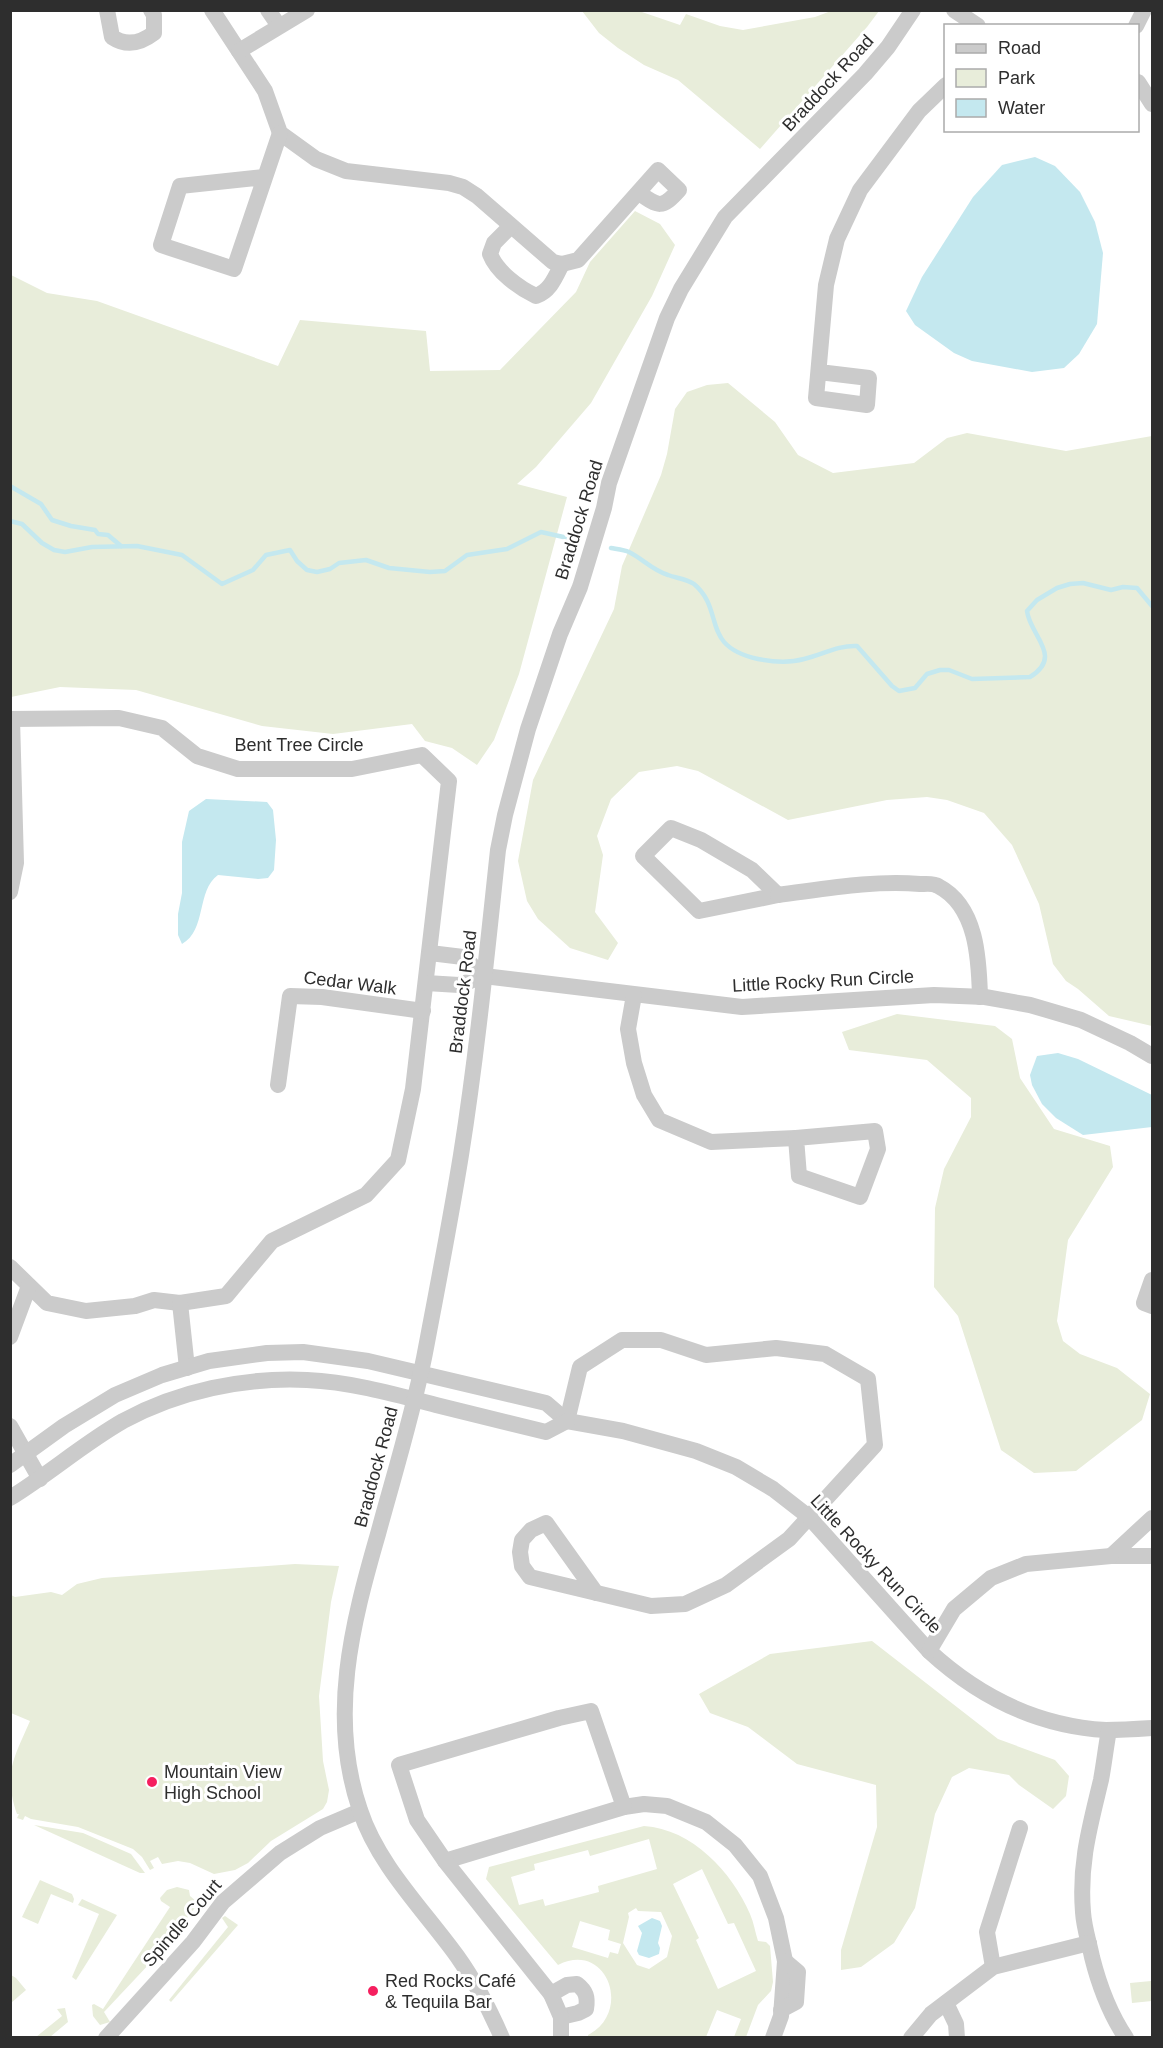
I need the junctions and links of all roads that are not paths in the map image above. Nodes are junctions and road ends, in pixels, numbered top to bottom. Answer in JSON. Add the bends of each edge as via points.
{"nodes":[{"id":1,"x":107,"y":10,"type":"edge"},
{"id":2,"x":151,"y":10,"type":"edge"},
{"id":3,"x":212,"y":10,"type":"edge"},
{"id":4,"x":268,"y":10,"type":"edge"},
{"id":5,"x":307,"y":10,"type":"edge"},
{"id":6,"x":912,"y":10,"type":"edge"},
{"id":7,"x":954,"y":10,"type":"edge"},
{"id":8,"x":1144,"y":10,"type":"edge"},
{"id":9,"x":975,"y":24,"type":"edge"},
{"id":10,"x":1137,"y":24,"type":"edge"},
{"id":11,"x":279,"y":26,"type":"junction"},
{"id":12,"x":239,"y":51,"type":"junction"},
{"id":13,"x":1139,"y":85,"type":"edge"},
{"id":14,"x":944,"y":86,"type":"edge"},
{"id":15,"x":1152,"y":104,"type":"edge"},
{"id":16,"x":280,"y":133,"type":"junction"},
{"id":17,"x":264,"y":177,"type":"junction"},
{"id":18,"x":639,"y":193,"type":"dead end"},
{"id":19,"x":511,"y":226,"type":"junction"},
{"id":20,"x":562,"y":264,"type":"junction"},
{"id":21,"x":819,"y":372,"type":"dead end"},
{"id":22,"x":11,"y":719,"type":"edge"},
{"id":23,"x":10,"y":892,"type":"edge"},
{"id":24,"x":778,"y":895,"type":"junction"},
{"id":25,"x":430,"y":953,"type":"junction"},
{"id":26,"x":484,"y":976,"type":"junction"},
{"id":27,"x":426,"y":983,"type":"junction"},
{"id":28,"x":634,"y":995,"type":"junction"},
{"id":29,"x":980,"y":997,"type":"junction"},
{"id":30,"x":423,"y":1011,"type":"junction"},
{"id":31,"x":1152,"y":1056,"type":"edge"},
{"id":32,"x":278,"y":1085,"type":"dead end"},
{"id":33,"x":796,"y":1138,"type":"junction"},
{"id":34,"x":10,"y":1267,"type":"edge"},
{"id":35,"x":1152,"y":1280,"type":"edge"},
{"id":36,"x":29,"y":1287,"type":"junction"},
{"id":37,"x":180,"y":1303,"type":"junction"},
{"id":38,"x":1152,"y":1306,"type":"edge"},
{"id":39,"x":10,"y":1337,"type":"edge"},
{"id":40,"x":186,"y":1368,"type":"junction"},
{"id":41,"x":420,"y":1372,"type":"junction"},
{"id":42,"x":414,"y":1400,"type":"junction"},
{"id":43,"x":567,"y":1421,"type":"junction"},
{"id":44,"x":10,"y":1426,"type":"edge"},
{"id":45,"x":27,"y":1454,"type":"junction"},
{"id":46,"x":10,"y":1465,"type":"edge"},
{"id":47,"x":40,"y":1479,"type":"junction"},
{"id":48,"x":10,"y":1498,"type":"edge"},
{"id":49,"x":809,"y":1517,"type":"junction"},
{"id":50,"x":1152,"y":1518,"type":"edge"},
{"id":51,"x":1111,"y":1556,"type":"junction"},
{"id":52,"x":1152,"y":1556,"type":"edge"},
{"id":53,"x":596,"y":1593,"type":"junction"},
{"id":54,"x":929,"y":1651,"type":"junction"},
{"id":55,"x":1152,"y":1728,"type":"edge"},
{"id":56,"x":1108,"y":1730,"type":"junction"},
{"id":57,"x":624,"y":1806,"type":"junction"},
{"id":58,"x":360,"y":1811,"type":"junction"},
{"id":59,"x":1020,"y":1828,"type":"dead end"},
{"id":60,"x":445,"y":1861,"type":"junction"},
{"id":61,"x":1089,"y":1942,"type":"junction"},
{"id":62,"x":993,"y":1967,"type":"junction"},
{"id":63,"x":551,"y":1994,"type":"junction"},
{"id":64,"x":946,"y":2003,"type":"junction"},
{"id":65,"x":561,"y":2017,"type":"junction"},
{"id":66,"x":106,"y":2037,"type":"edge"},
{"id":67,"x":502,"y":2037,"type":"edge"},
{"id":68,"x":561,"y":2037,"type":"edge"},
{"id":69,"x":773,"y":2037,"type":"edge"},
{"id":70,"x":911,"y":2037,"type":"edge"},
{"id":71,"x":957,"y":2037,"type":"edge"},
{"id":72,"x":1126,"y":2037,"type":"edge"}],
"edges":[{"from":1,"to":2,"type":"street","via":[[112,37],[120,42],[142,42],[154,33]]},
{"from":3,"to":12,"type":"street"},
{"from":4,"to":11,"type":"street"},
{"from":5,"to":11,"type":"street"},
{"from":6,"to":26,"type":"street","name":"Braddock Road","via":[[866,74],[726,217],[667,318],[515,774],[498,850]]},
{"from":7,"to":9,"type":"street"},
{"from":8,"to":10,"type":"street"},
{"from":11,"to":12,"type":"street"},
{"from":12,"to":16,"type":"street","via":[[265,91]]},
{"from":13,"to":15,"type":"street"},
{"from":14,"to":21,"type":"street","via":[[919,111],[860,190],[837,239],[826,285]]},
{"from":16,"to":17,"type":"street"},
{"from":16,"to":19,"type":"street","via":[[316,159],[346,171],[463,187]]},
{"from":17,"to":17,"type":"street","via":[[234,269],[161,245],[180,186]]},
{"from":18,"to":20,"type":"street","via":[[578,260]]},
{"from":19,"to":20,"type":"street","via":[[544,256]]},
{"from":19,"to":20,"type":"street","via":[[490,254],[494,264],[525,291],[536,296],[543,293]]},
{"from":22,"to":23,"type":"street","name":"Bent Tree Circle","via":[[16,863]]},
{"from":22,"to":25,"type":"street","name":"Bent Tree Circle","via":[[119,717],[162,728],[197,756],[238,769],[352,768],[422,755],[450,780]]},
{"from":24,"to":24,"type":"street","via":[[699,911],[643,856],[671,828],[701,840],[752,870]]},
{"from":24,"to":29,"type":"street","via":[[896,882],[937,885],[956,900],[971,925],[980,965]]},
{"from":25,"to":26,"type":"street","via":[[462,957]]},
{"from":25,"to":27,"type":"street","name":"Bent Tree Circle"},
{"from":26,"to":27,"type":"street","via":[[459,985]]},
{"from":26,"to":28,"type":"street","name":"Little Rocky Run Circle"},
{"from":26,"to":41,"type":"street","name":"Braddock Road","via":[[461,1156]]},
{"from":27,"to":30,"type":"street","name":"Bent Tree Circle"},
{"from":28,"to":29,"type":"street","name":"Little Rocky Run Circle","via":[[742,1007],[934,995]]},
{"from":28,"to":33,"type":"street","via":[[628,1029],[634,1063],[644,1095],[659,1120],[711,1142]]},
{"from":29,"to":31,"type":"street","name":"Little Rocky Run Circle","via":[[1070,1016]]},
{"from":30,"to":32,"type":"street","name":"Cedar Walk","via":[[290,996]]},
{"from":30,"to":37,"type":"street","name":"Bent Tree Circle","via":[[413,1089],[398,1160],[366,1195],[272,1241],[226,1296]]},
{"from":33,"to":33,"type":"street","via":[[799,1176],[860,1197],[878,1149],[875,1131]]},
{"from":34,"to":36,"type":"street","name":"Bent Tree Circle"},
{"from":35,"to":38,"type":"street","via":[[1144,1303]]},
{"from":36,"to":37,"type":"street","name":"Bent Tree Circle","via":[[47,1303],[86,1311],[154,1300]]},
{"from":36,"to":39,"type":"street"},
{"from":37,"to":40,"type":"street"},
{"from":40,"to":41,"type":"street","name":"Little Rocky Run Circle","via":[[267,1353],[303,1352]]},
{"from":40,"to":45,"type":"street","name":"Little Rocky Run Circle","via":[[115,1395]]},
{"from":41,"to":42,"type":"street","name":"Braddock Road"},
{"from":41,"to":43,"type":"street","name":"Little Rocky Run Circle","via":[[546,1403]]},
{"from":42,"to":43,"type":"street","name":"Little Rocky Run Circle","via":[[546,1432]]},
{"from":42,"to":47,"type":"street","name":"Little Rocky Run Circle","via":[[307,1380],[221,1386],[168,1401],[124,1421]]},
{"from":42,"to":58,"type":"street","name":"Braddock Road","via":[[358,1603],[347,1662],[345,1737]]},
{"from":43,"to":49,"type":"street","name":"Little Rocky Run Circle","via":[[696,1450],[773,1488]]},
{"from":43,"to":49,"type":"street","via":[[580,1366],[622,1340],[661,1340],[706,1354],[776,1348],[825,1354],[868,1379],[875,1445]]},
{"from":44,"to":45,"type":"street"},
{"from":45,"to":46,"type":"street","name":"Little Rocky Run Circle"},
{"from":45,"to":47,"type":"street"},
{"from":47,"to":48,"type":"street","name":"Little Rocky Run Circle"},
{"from":49,"to":53,"type":"street","via":[[789,1539],[726,1585],[685,1604],[651,1606]]},
{"from":49,"to":54,"type":"street","name":"Little Rocky Run Circle"},
{"from":50,"to":51,"type":"street"},
{"from":51,"to":52,"type":"street"},
{"from":51,"to":54,"type":"street","via":[[1026,1564],[991,1578],[954,1609]]},
{"from":53,"to":53,"type":"street","via":[[530,1577],[522,1566],[522,1540],[546,1523]]},
{"from":54,"to":56,"type":"street","name":"Little Rocky Run Circle","via":[[967,1683],[1002,1703],[1053,1722]]},
{"from":55,"to":56,"type":"street","name":"Little Rocky Run Circle"},
{"from":56,"to":61,"type":"street","via":[[1083,1863],[1083,1913]]},
{"from":57,"to":60,"type":"street"},
{"from":57,"to":60,"type":"street","via":[[591,1711],[399,1765],[417,1820]]},
{"from":57,"to":69,"type":"street","via":[[667,1806],[706,1822],[735,1845],[760,1876],[776,1918],[785,1961],[781,2010]]},
{"from":58,"to":66,"type":"street","name":"Spindle Court","via":[[320,1828],[280,1853],[223,1902],[193,1942]]},
{"from":58,"to":67,"type":"street","name":"Braddock Road","via":[[395,1875],[472,1978]]},
{"from":59,"to":62,"type":"street","via":[[987,1932]]},
{"from":60,"to":63,"type":"street"},
{"from":61,"to":62,"type":"street"},
{"from":61,"to":72,"type":"street","via":[[1098,1980]]},
{"from":62,"to":64,"type":"street"},
{"from":63,"to":65,"type":"street"},
{"from":63,"to":65,"type":"street","via":[[577,1984],[588,1999],[586,2009]]},
{"from":64,"to":70,"type":"street"},
{"from":64,"to":71,"type":"street","via":[[956,2024]]},
{"from":65,"to":68,"type":"street"}]}
